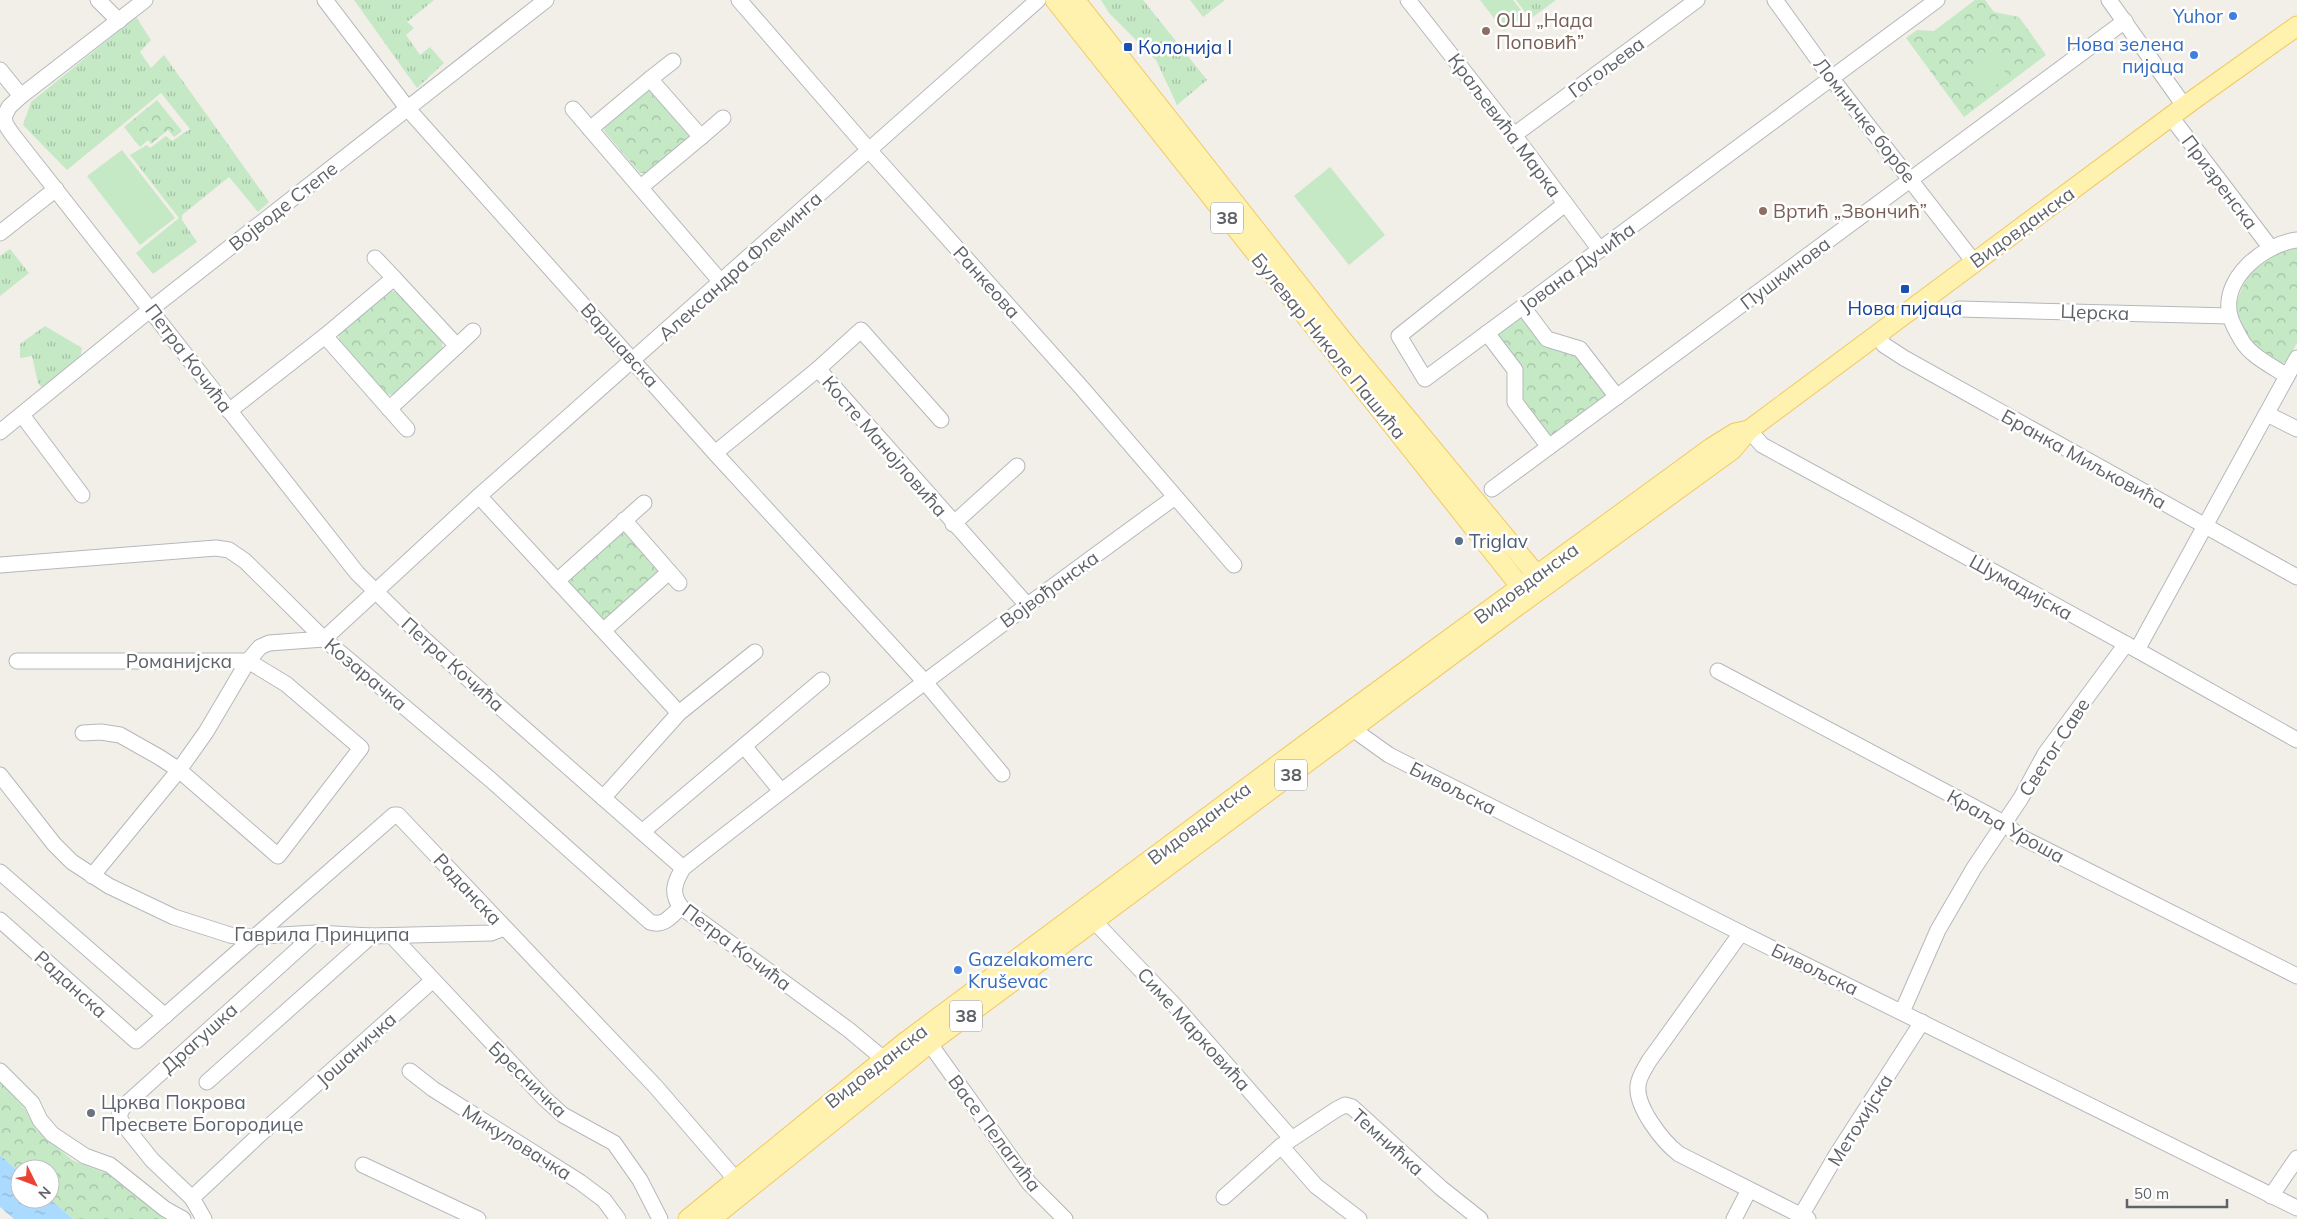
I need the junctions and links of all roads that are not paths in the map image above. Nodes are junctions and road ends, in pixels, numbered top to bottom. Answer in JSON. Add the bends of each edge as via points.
{"nodes":[{"id":1,"x":98,"y":0,"type":"edge"},
{"id":2,"x":145,"y":0,"type":"edge"},
{"id":3,"x":325,"y":0,"type":"edge"},
{"id":4,"x":546,"y":0,"type":"edge"},
{"id":5,"x":739,"y":0,"type":"edge"},
{"id":6,"x":1038,"y":0,"type":"edge"},
{"id":7,"x":1055,"y":0,"type":"edge"},
{"id":8,"x":1075,"y":0,"type":"edge"},
{"id":9,"x":1408,"y":0,"type":"edge"},
{"id":10,"x":1697,"y":0,"type":"edge"},
{"id":11,"x":1775,"y":0,"type":"edge"},
{"id":12,"x":1938,"y":0,"type":"edge"},
{"id":13,"x":2109,"y":0,"type":"edge"},
{"id":14,"x":120,"y":20,"type":"junction"},
{"id":15,"x":2125,"y":21,"type":"junction"},
{"id":16,"x":2297,"y":26,"type":"edge"},
{"id":17,"x":673,"y":61,"type":"dead end"},
{"id":18,"x":0,"y":70,"type":"edge"},
{"id":19,"x":650,"y":78,"type":"junction"},
{"id":20,"x":1832,"y":79,"type":"junction"},
{"id":21,"x":21,"y":96,"type":"junction"},
{"id":22,"x":408,"y":109,"type":"junction"},
{"id":23,"x":573,"y":109,"type":"dead end"},
{"id":24,"x":2178,"y":112,"type":"junction"},
{"id":25,"x":2,"y":116,"type":"edge"},
{"id":26,"x":723,"y":118,"type":"dead end"},
{"id":27,"x":590,"y":129,"type":"junction"},
{"id":28,"x":1514,"y":135,"type":"junction"},
{"id":29,"x":701,"y":137,"type":"junction"},
{"id":30,"x":869,"y":150,"type":"junction"},
{"id":31,"x":1911,"y":179,"type":"junction"},
{"id":32,"x":641,"y":187,"type":"junction"},
{"id":33,"x":56,"y":189,"type":"junction"},
{"id":34,"x":1565,"y":204,"type":"junction"},
{"id":35,"x":0,"y":233,"type":"edge"},
{"id":36,"x":2297,"y":240,"type":"edge"},
{"id":37,"x":2270,"y":247,"type":"junction"},
{"id":38,"x":1600,"y":250,"type":"junction"},
{"id":39,"x":375,"y":258,"type":"dead end"},
{"id":40,"x":1974,"y":262,"type":"junction"},
{"id":41,"x":394,"y":278,"type":"junction"},
{"id":42,"x":721,"y":282,"type":"junction"},
{"id":43,"x":1523,"y":307,"type":"junction"},
{"id":44,"x":151,"y":309,"type":"junction"},
{"id":45,"x":1959,"y":309,"type":"dead end"},
{"id":46,"x":2230,"y":316,"type":"junction"},
{"id":47,"x":473,"y":331,"type":"dead end"},
{"id":48,"x":1487,"y":333,"type":"junction"},
{"id":49,"x":1877,"y":334,"type":"junction"},
{"id":50,"x":325,"y":336,"type":"junction"},
{"id":51,"x":457,"y":346,"type":"junction"},
{"id":52,"x":2297,"y":358,"type":"edge"},
{"id":53,"x":634,"y":360,"type":"junction"},
{"id":54,"x":818,"y":369,"type":"junction"},
{"id":55,"x":2287,"y":376,"type":"junction"},
{"id":56,"x":1617,"y":397,"type":"junction"},
{"id":57,"x":389,"y":409,"type":"junction"},
{"id":58,"x":229,"y":411,"type":"junction"},
{"id":59,"x":2267,"y":414,"type":"junction"},
{"id":60,"x":19,"y":418,"type":"junction"},
{"id":61,"x":941,"y":420,"type":"dead end"},
{"id":62,"x":0,"y":422,"type":"edge"},
{"id":63,"x":407,"y":429,"type":"dead end"},
{"id":64,"x":1749,"y":430,"type":"junction"},
{"id":65,"x":2297,"y":430,"type":"edge"},
{"id":66,"x":0,"y":432,"type":"edge"},
{"id":67,"x":1549,"y":447,"type":"junction"},
{"id":68,"x":716,"y":453,"type":"junction"},
{"id":69,"x":1017,"y":466,"type":"dead end"},
{"id":70,"x":1492,"y":488,"type":"dead end"},
{"id":71,"x":82,"y":495,"type":"dead end"},
{"id":72,"x":479,"y":496,"type":"junction"},
{"id":73,"x":1175,"y":497,"type":"junction"},
{"id":74,"x":644,"y":503,"type":"dead end"},
{"id":75,"x":624,"y":520,"type":"junction"},
{"id":76,"x":953,"y":524,"type":"junction"},
{"id":77,"x":2206,"y":526,"type":"junction"},
{"id":78,"x":0,"y":565,"type":"edge"},
{"id":79,"x":1234,"y":565,"type":"dead end"},
{"id":80,"x":669,"y":572,"type":"junction"},
{"id":81,"x":2297,"y":577,"type":"edge"},
{"id":82,"x":557,"y":581,"type":"junction"},
{"id":83,"x":1541,"y":581,"type":"junction"},
{"id":84,"x":679,"y":584,"type":"dead end"},
{"id":85,"x":374,"y":591,"type":"junction"},
{"id":86,"x":1525,"y":592,"type":"junction"},
{"id":87,"x":1027,"y":605,"type":"junction"},
{"id":88,"x":604,"y":630,"type":"junction"},
{"id":89,"x":324,"y":639,"type":"junction"},
{"id":90,"x":2132,"y":647,"type":"junction"},
{"id":91,"x":755,"y":652,"type":"dead end"},
{"id":92,"x":17,"y":661,"type":"dead end"},
{"id":93,"x":248,"y":661,"type":"junction"},
{"id":94,"x":1718,"y":671,"type":"dead end"},
{"id":95,"x":822,"y":680,"type":"dead end"},
{"id":96,"x":924,"y":681,"type":"junction"},
{"id":97,"x":679,"y":713,"type":"junction"},
{"id":98,"x":1349,"y":722,"type":"junction"},
{"id":99,"x":83,"y":733,"type":"dead end"},
{"id":100,"x":2297,"y":740,"type":"edge"},
{"id":101,"x":744,"y":746,"type":"junction"},
{"id":102,"x":179,"y":770,"type":"junction"},
{"id":103,"x":1002,"y":774,"type":"dead end"},
{"id":104,"x":0,"y":775,"type":"edge"},
{"id":105,"x":781,"y":791,"type":"junction"},
{"id":106,"x":603,"y":798,"type":"junction"},
{"id":107,"x":2004,"y":823,"type":"junction"},
{"id":108,"x":642,"y":832,"type":"junction"},
{"id":109,"x":683,"y":868,"type":"junction"},
{"id":110,"x":0,"y":872,"type":"edge"},
{"id":111,"x":92,"y":876,"type":"junction"},
{"id":112,"x":1108,"y":901,"type":"junction"},
{"id":113,"x":681,"y":907,"type":"junction"},
{"id":114,"x":0,"y":920,"type":"edge"},
{"id":115,"x":1094,"y":921,"type":"junction"},
{"id":116,"x":504,"y":928,"type":"junction"},
{"id":117,"x":316,"y":933,"type":"junction"},
{"id":118,"x":1741,"y":933,"type":"junction"},
{"id":119,"x":257,"y":936,"type":"junction"},
{"id":120,"x":371,"y":936,"type":"junction"},
{"id":121,"x":392,"y":936,"type":"junction"},
{"id":122,"x":2297,"y":976,"type":"edge"},
{"id":123,"x":432,"y":981,"type":"junction"},
{"id":124,"x":1902,"y":1012,"type":"junction"},
{"id":125,"x":165,"y":1016,"type":"junction"},
{"id":126,"x":1922,"y":1022,"type":"junction"},
{"id":127,"x":931,"y":1042,"type":"junction"},
{"id":128,"x":890,"y":1064,"type":"junction"},
{"id":129,"x":0,"y":1071,"type":"edge"},
{"id":130,"x":410,"y":1071,"type":"dead end"},
{"id":131,"x":207,"y":1082,"type":"dead end"},
{"id":132,"x":1286,"y":1142,"type":"junction"},
{"id":133,"x":2297,"y":1158,"type":"edge"},
{"id":134,"x":363,"y":1165,"type":"dead end"},
{"id":135,"x":741,"y":1185,"type":"junction"},
{"id":136,"x":1749,"y":1190,"type":"junction"},
{"id":137,"x":2271,"y":1196,"type":"junction"},
{"id":138,"x":1224,"y":1197,"type":"dead end"},
{"id":139,"x":192,"y":1198,"type":"junction"},
{"id":140,"x":2297,"y":1208,"type":"edge"},
{"id":141,"x":1803,"y":1218,"type":"edge"},
{"id":142,"x":183,"y":1219,"type":"edge"},
{"id":143,"x":204,"y":1219,"type":"edge"},
{"id":144,"x":478,"y":1219,"type":"edge"},
{"id":145,"x":618,"y":1219,"type":"edge"},
{"id":146,"x":660,"y":1219,"type":"edge"},
{"id":147,"x":688,"y":1219,"type":"edge"},
{"id":148,"x":711,"y":1219,"type":"edge"},
{"id":149,"x":1065,"y":1219,"type":"edge"},
{"id":150,"x":1359,"y":1219,"type":"edge"},
{"id":151,"x":1480,"y":1219,"type":"edge"},
{"id":152,"x":1734,"y":1219,"type":"edge"}],
"edges":[{"from":1,"to":14,"type":"street"},
{"from":2,"to":14,"type":"street"},
{"from":3,"to":22,"type":"street","name":"Варшавска"},
{"from":4,"to":22,"type":"street","name":"Војводе Степе"},
{"from":5,"to":30,"type":"street","name":"Ранкеова"},
{"from":6,"to":30,"type":"street","name":"Александра Флеминга"},
{"from":7,"to":86,"type":"main road","name":"Булевар Николе Пашића","number":"38"},
{"from":8,"to":83,"type":"main road","name":"Булевар Николе Пашића","number":"38","via":[[1344,342]]},
{"from":9,"to":28,"type":"street","name":"Краљевића Марка"},
{"from":10,"to":28,"type":"street","name":"Гогољева"},
{"from":11,"to":20,"type":"street","name":"Ломничке борбе"},
{"from":12,"to":20,"type":"street","name":"Јована Дучића"},
{"from":13,"to":15,"type":"street","name":"Призренска"},
{"from":14,"to":21,"type":"street"},
{"from":15,"to":24,"type":"street","name":"Призренска"},
{"from":15,"to":31,"type":"street","name":"Пушкинова"},
{"from":16,"to":24,"type":"main road","name":"Видовданска"},
{"from":17,"to":19,"type":"street"},
{"from":18,"to":21,"type":"street"},
{"from":19,"to":27,"type":"street"},
{"from":19,"to":29,"type":"street"},
{"from":20,"to":31,"type":"street","name":"Ломничке борбе"},
{"from":20,"to":38,"type":"street","name":"Јована Дучића"},
{"from":21,"to":25,"type":"street"},
{"from":22,"to":44,"type":"street","name":"Војводе Степе"},
{"from":22,"to":53,"type":"street","name":"Варшавска"},
{"from":23,"to":27,"type":"street"},
{"from":24,"to":37,"type":"street","name":"Призренска"},
{"from":24,"to":40,"type":"main road","name":"Видовданска"},
{"from":25,"to":33,"type":"street","name":"Петра Кочића","via":[[12,134]]},
{"from":26,"to":29,"type":"street"},
{"from":27,"to":32,"type":"street"},
{"from":28,"to":34,"type":"street","name":"Краљевића Марка"},
{"from":29,"to":32,"type":"street"},
{"from":30,"to":42,"type":"street","name":"Александра Флеминга"},
{"from":30,"to":73,"type":"street","name":"Ранкеова"},
{"from":31,"to":40,"type":"street","name":"Ломничке борбе"},
{"from":31,"to":56,"type":"street","name":"Пушкинова"},
{"from":32,"to":42,"type":"street"},
{"from":33,"to":35,"type":"street"},
{"from":33,"to":44,"type":"street","name":"Петра Кочића"},
{"from":34,"to":38,"type":"street","name":"Краљевића Марка"},
{"from":34,"to":48,"type":"street","name":"Јована Дучића","via":[[1400,336],[1425,378]]},
{"from":36,"to":37,"type":"street"},
{"from":37,"to":46,"type":"street","via":[[2255,258],[2237,281],[2230,300]]},
{"from":38,"to":43,"type":"street","name":"Јована Дучића"},
{"from":39,"to":41,"type":"street"},
{"from":40,"to":49,"type":"main road","name":"Видовданска"},
{"from":41,"to":50,"type":"street"},
{"from":41,"to":51,"type":"street"},
{"from":42,"to":53,"type":"street","name":"Александра Флеминга"},
{"from":43,"to":48,"type":"street","name":"Јована Дучића"},
{"from":43,"to":56,"type":"street","via":[[1547,339],[1580,349]]},
{"from":44,"to":58,"type":"street","name":"Петра Кочића"},
{"from":44,"to":60,"type":"street","name":"Војводе Степе"},
{"from":45,"to":46,"type":"street","name":"Церска"},
{"from":46,"to":55,"type":"street","via":[[2242,342]]},
{"from":47,"to":51,"type":"street"},
{"from":48,"to":67,"type":"street","via":[[1515,370],[1515,402]]},
{"from":49,"to":64,"type":"main road","name":"Видовданска"},
{"from":49,"to":77,"type":"street","name":"Бранка Миљковића","via":[[1884,345],[1904,358]]},
{"from":50,"to":57,"type":"street"},
{"from":50,"to":58,"type":"street"},
{"from":51,"to":57,"type":"street"},
{"from":52,"to":55,"type":"street","name":"Светог Саве"},
{"from":53,"to":68,"type":"street","name":"Варшавска"},
{"from":53,"to":72,"type":"street","name":"Александра Флеминга"},
{"from":54,"to":61,"type":"street","name":"Косте Манојловића","via":[[862,330]]},
{"from":54,"to":68,"type":"street","name":"Косте Манојловића"},
{"from":54,"to":76,"type":"street","name":"Косте Манојловића"},
{"from":55,"to":59,"type":"street","name":"Светог Саве"},
{"from":56,"to":67,"type":"street","name":"Пушкинова"},
{"from":57,"to":63,"type":"street"},
{"from":58,"to":85,"type":"street","name":"Петра Кочића"},
{"from":59,"to":65,"type":"street"},
{"from":59,"to":77,"type":"street","name":"Светог Саве"},
{"from":60,"to":62,"type":"street"},
{"from":60,"to":66,"type":"street","name":"Војводе Степе"},
{"from":60,"to":71,"type":"street"},
{"from":64,"to":83,"type":"main road","name":"Видовданска","via":[[1721,441]]},
{"from":64,"to":90,"type":"street","name":"Шумадијска","via":[[1762,445]]},
{"from":67,"to":70,"type":"street","name":"Пушкинова"},
{"from":68,"to":96,"type":"street","name":"Варшавска"},
{"from":69,"to":76,"type":"street","name":"Косте Манојловића"},
{"from":72,"to":82,"type":"street"},
{"from":72,"to":85,"type":"street","name":"Александра Флеминга"},
{"from":73,"to":79,"type":"street","name":"Ранкеова"},
{"from":73,"to":87,"type":"street","name":"Војвођанска"},
{"from":74,"to":75,"type":"street"},
{"from":75,"to":80,"type":"street"},
{"from":75,"to":82,"type":"street"},
{"from":76,"to":87,"type":"street","name":"Косте Манојловића"},
{"from":77,"to":81,"type":"street","name":"Бранка Миљковића"},
{"from":77,"to":90,"type":"street","name":"Светог Саве"},
{"from":78,"to":89,"type":"street","name":"Козарачка","via":[[216,548],[229,550],[245,561]]},
{"from":80,"to":84,"type":"street"},
{"from":80,"to":88,"type":"street"},
{"from":82,"to":88,"type":"street"},
{"from":83,"to":86,"type":"main road","name":"Видовданска","number":"38"},
{"from":85,"to":89,"type":"street"},
{"from":85,"to":106,"type":"street","name":"Петра Кочића"},
{"from":86,"to":98,"type":"main road","name":"Видовданска","number":"38"},
{"from":87,"to":96,"type":"street","name":"Војвођанска"},
{"from":88,"to":97,"type":"street"},
{"from":89,"to":93,"type":"street","name":"Романијска","via":[[270,643],[260,647]]},
{"from":89,"to":113,"type":"street","name":"Козарачка","via":[[491,780],[650,922],[664,923]]},
{"from":90,"to":100,"type":"street","name":"Шумадијска"},
{"from":90,"to":107,"type":"street","name":"Светог Саве","via":[[2045,754]]},
{"from":91,"to":97,"type":"street"},
{"from":92,"to":93,"type":"street","name":"Романијска"},
{"from":93,"to":102,"type":"street"},
{"from":93,"to":102,"type":"street","via":[[286,684],[361,748],[278,856]]},
{"from":94,"to":107,"type":"street","name":"Краља Уроша"},
{"from":95,"to":101,"type":"street"},
{"from":96,"to":103,"type":"street"},
{"from":96,"to":105,"type":"street","name":"Војвођанска"},
{"from":97,"to":106,"type":"street"},
{"from":98,"to":112,"type":"main road","name":"Видовданска","number":"38"},
{"from":98,"to":118,"type":"street","name":"Бивољска","via":[[1389,755]]},
{"from":99,"to":102,"type":"street","via":[[120,735]]},
{"from":101,"to":105,"type":"street"},
{"from":101,"to":108,"type":"street"},
{"from":102,"to":111,"type":"street"},
{"from":104,"to":111,"type":"street","name":"Гаврила Принципа","via":[[54,844]]},
{"from":105,"to":109,"type":"street","name":"Војвођанска"},
{"from":106,"to":108,"type":"street","name":"Петра Кочића"},
{"from":107,"to":122,"type":"street","name":"Краља Уроша","via":[[2019,836]]},
{"from":107,"to":124,"type":"street","name":"Светог Саве","via":[[1952,905]]},
{"from":108,"to":109,"type":"street","name":"Петра Кочића"},
{"from":109,"to":113,"type":"street","name":"Петра Кочића","via":[[675,881],[674,892]]},
{"from":110,"to":125,"type":"street","name":"Раданска"},
{"from":111,"to":119,"type":"street","name":"Гаврила Принципа","via":[[174,917],[230,935]]},
{"from":112,"to":115,"type":"main road","name":"Видовданска","number":"38"},
{"from":112,"to":128,"type":"main road","name":"Видовданска","number":"38"},
{"from":113,"to":128,"type":"street","name":"Петра Кочића","via":[[849,1030]]},
{"from":114,"to":125,"type":"street","name":"Раданска","via":[[136,1041]]},
{"from":115,"to":127,"type":"main road","name":"Видовданска","number":"38"},
{"from":115,"to":132,"type":"street","name":"Симе Марковића","via":[[1177,1008]]},
{"from":116,"to":119,"type":"street","name":"Раданска","via":[[402,818],[394,815]]},
{"from":116,"to":121,"type":"street","name":"Гаврила Принципа","via":[[491,933]]},
{"from":116,"to":135,"type":"street","name":"Раданска","via":[[656,1087]]},
{"from":117,"to":119,"type":"street","name":"Гаврила Принципа"},
{"from":117,"to":120,"type":"street","name":"Гаврила Принципа"},
{"from":117,"to":139,"type":"street","name":"Драгушка","via":[[130,1100],[120,1113],[120,1120],[140,1146]]},
{"from":118,"to":124,"type":"street","name":"Бивољска"},
{"from":118,"to":136,"type":"street","via":[[1649,1061],[1638,1083],[1638,1091],[1652,1125],[1671,1148]]},
{"from":119,"to":125,"type":"street","name":"Раданска"},
{"from":120,"to":121,"type":"street","name":"Гаврила Принципа"},
{"from":120,"to":131,"type":"street","name":"Драгушка"},
{"from":121,"to":123,"type":"street","name":"Бресничка"},
{"from":123,"to":139,"type":"street","name":"Јошаничка"},
{"from":123,"to":146,"type":"street","name":"Бресничка","via":[[550,1104],[563,1115],[614,1143],[640,1180]]},
{"from":124,"to":126,"type":"street","name":"Бивољска"},
{"from":126,"to":137,"type":"street","name":"Бивољска"},
{"from":126,"to":141,"type":"street","name":"Метохијска","via":[[1837,1154]]},
{"from":127,"to":128,"type":"main road","name":"Видовданска","number":"38"},
{"from":127,"to":149,"type":"street","name":"Васе Пелагића","via":[[1029,1183]]},
{"from":128,"to":135,"type":"main road","name":"Видовданска","number":"38"},
{"from":129,"to":142,"type":"street","via":[[32,1103],[52,1134],[85,1156],[110,1164],[165,1209]]},
{"from":130,"to":145,"type":"street","name":"Микуловачка","via":[[580,1182],[604,1200]]},
{"from":132,"to":138,"type":"street","name":"Темнићка"},
{"from":132,"to":150,"type":"street","name":"Симе Марковића","via":[[1316,1186]]},
{"from":132,"to":151,"type":"street","name":"Темнићка","via":[[1337,1109],[1345,1105],[1352,1107]]},
{"from":133,"to":137,"type":"street"},
{"from":134,"to":144,"type":"street"},
{"from":135,"to":147,"type":"main road","name":"Видовданска","number":"38"},
{"from":135,"to":148,"type":"main road","name":"Видовданска","number":"38"},
{"from":136,"to":141,"type":"street"},
{"from":136,"to":152,"type":"street"},
{"from":137,"to":140,"type":"street","name":"Бивољска"},
{"from":139,"to":143,"type":"street","name":"Драгушка"}]}
